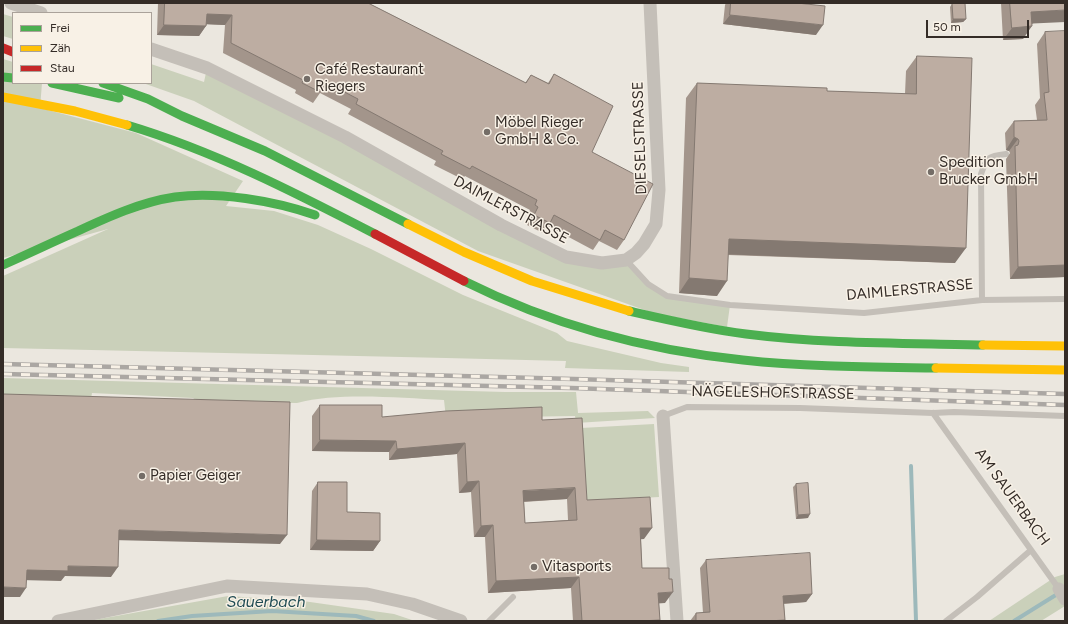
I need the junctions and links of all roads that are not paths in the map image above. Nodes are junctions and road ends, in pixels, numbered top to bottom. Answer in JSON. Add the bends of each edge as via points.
{"nodes":[{"id":1,"x":11,"y":3,"type":"edge"},
{"id":2,"x":650,"y":3,"type":"edge"},
{"id":3,"x":38,"y":12,"type":"edge"},
{"id":4,"x":152,"y":50,"type":"edge"},
{"id":5,"x":56,"y":84,"type":"edge"},
{"id":6,"x":106,"y":84,"type":"edge"},
{"id":7,"x":3,"y":97,"type":"edge"},
{"id":8,"x":182,"y":116,"type":"junction"},
{"id":9,"x":1006,"y":154,"type":"dead end"},
{"id":10,"x":380,"y":238,"type":"junction"},
{"id":11,"x":626,"y":260,"type":"junction"},
{"id":12,"x":3,"y":265,"type":"edge"},
{"id":13,"x":1065,"y":298,"type":"edge"},
{"id":14,"x":982,"y":300,"type":"junction"},
{"id":15,"x":1065,"y":346,"type":"edge"},
{"id":16,"x":1065,"y":370,"type":"edge"},
{"id":17,"x":933,"y":413,"type":"junction"},
{"id":18,"x":663,"y":416,"type":"joint"},
{"id":19,"x":1065,"y":416,"type":"edge"},
{"id":20,"x":1031,"y":550,"type":"junction"},
{"id":21,"x":1062,"y":594,"type":"edge"},
{"id":22,"x":512,"y":597,"type":"dead end"},
{"id":23,"x":58,"y":621,"type":"edge"},
{"id":24,"x":461,"y":621,"type":"edge"},
{"id":25,"x":488,"y":621,"type":"edge"},
{"id":26,"x":677,"y":621,"type":"edge"},
{"id":27,"x":946,"y":621,"type":"edge"}],
"edges":[{"from":1,"to":3,"type":"street"},
{"from":2,"to":11,"type":"street","name":"DIESELSTRASSE","via":[[659,190],[657,217],[656,224],[644,244]]},
{"from":4,"to":11,"type":"street","name":"DAIMLERSTRASSE","via":[[207,68],[345,137],[502,225],[566,257],[602,263]]},
{"from":5,"to":8,"type":"highway"},
{"from":6,"to":8,"type":"highway","via":[[148,99]]},
{"from":7,"to":10,"type":"highway","via":[[85,112],[178,142],[280,186]]},
{"from":8,"to":15,"type":"highway","via":[[265,151],[464,252],[532,281],[620,309],[744,334],[807,340]]},
{"from":9,"to":14,"type":"lane","via":[[991,155],[985,162],[981,174]]},
{"from":10,"to":12,"type":"highway","via":[[301,210],[261,201],[220,196],[175,197],[111,216]]},
{"from":10,"to":16,"type":"highway","via":[[467,283],[517,305],[567,324],[638,344],[724,358],[814,365]]},
{"from":11,"to":14,"type":"lane","name":"DAIMLERSTRASSE","via":[[648,284],[667,296],[730,306],[864,313]]},
{"from":13,"to":14,"type":"lane","name":"DAIMLERSTRASSE"},
{"from":17,"to":18,"type":"lane","name":"NÄGELESHOFSTRASSE","via":[[687,407]]},
{"from":17,"to":19,"type":"lane","name":"NÄGELESHOFSTRASSE"},
{"from":17,"to":20,"type":"lane","name":"AM SAUERBACH"},
{"from":18,"to":26,"type":"street","name":"NÄGELESHOFSTRASSE"},
{"from":20,"to":21,"type":"lane","name":"AM SAUERBACH"},
{"from":20,"to":27,"type":"lane","via":[[977,598]]},
{"from":22,"to":25,"type":"lane"},
{"from":23,"to":24,"type":"street","via":[[227,586],[367,594],[412,604]]}]}
